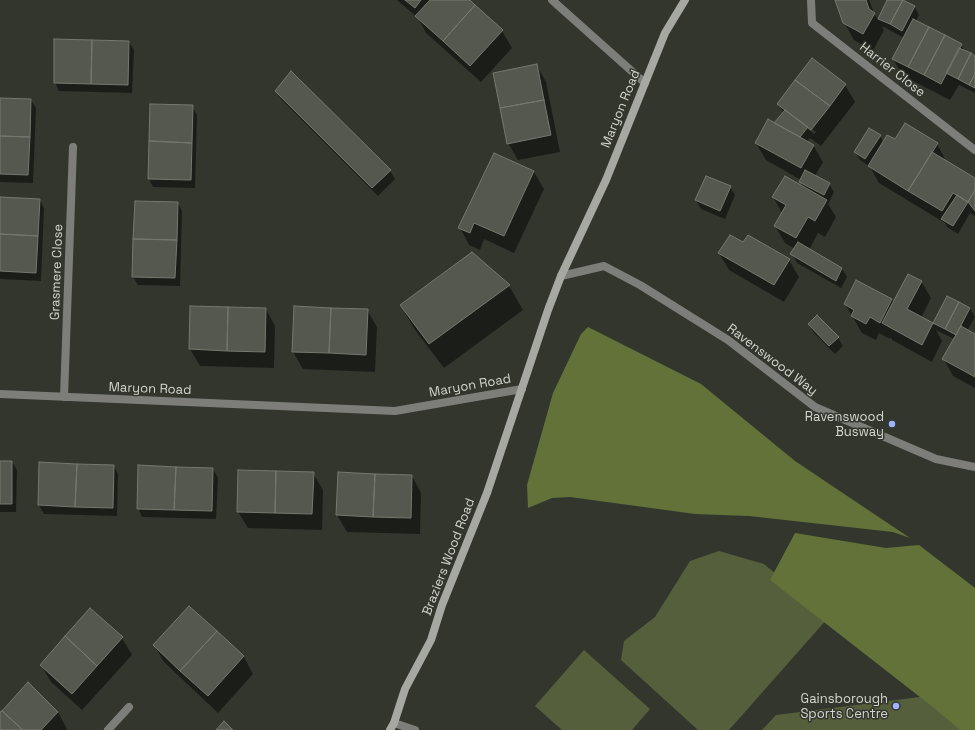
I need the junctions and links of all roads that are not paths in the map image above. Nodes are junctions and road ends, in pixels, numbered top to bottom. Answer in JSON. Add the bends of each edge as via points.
{"nodes":[{"id":1,"x":552,"y":0,"type":"edge"},
{"id":2,"x":685,"y":0,"type":"edge"},
{"id":3,"x":811,"y":0,"type":"edge"},
{"id":4,"x":645,"y":83,"type":"junction"},
{"id":5,"x":73,"y":147,"type":"dead end"},
{"id":6,"x":975,"y":150,"type":"edge"},
{"id":7,"x":561,"y":276,"type":"junction"},
{"id":8,"x":522,"y":389,"type":"junction"},
{"id":9,"x":0,"y":394,"type":"edge"},
{"id":10,"x":64,"y":397,"type":"junction"},
{"id":11,"x":975,"y":467,"type":"edge"},
{"id":12,"x":129,"y":707,"type":"dead end"},
{"id":13,"x":392,"y":726,"type":"edge"},
{"id":14,"x":108,"y":730,"type":"edge"},
{"id":15,"x":414,"y":730,"type":"edge"}],
"edges":[{"from":1,"to":4,"type":"street"},
{"from":2,"to":4,"type":"street","name":"Maryon Road","via":[[666,33]]},
{"from":3,"to":6,"type":"street","name":"Harrier Close","via":[[812,23]]},
{"from":4,"to":7,"type":"street","name":"Maryon Road","via":[[606,180]]},
{"from":5,"to":10,"type":"street","name":"Grasmere Close"},
{"from":7,"to":8,"type":"street","name":"Maryon Road"},
{"from":7,"to":11,"type":"street","name":"Ravenswood Way","via":[[604,266],[640,285],[728,340],[815,407],[936,459]]},
{"from":8,"to":10,"type":"street","name":"Maryon Road","via":[[395,411]]},
{"from":8,"to":13,"type":"street","name":"Braziers Wood Road","via":[[487,493],[442,605],[431,640],[405,689]]},
{"from":9,"to":10,"type":"street","name":"Maryon Road"},
{"from":12,"to":14,"type":"street"},
{"from":13,"to":15,"type":"street"}]}
